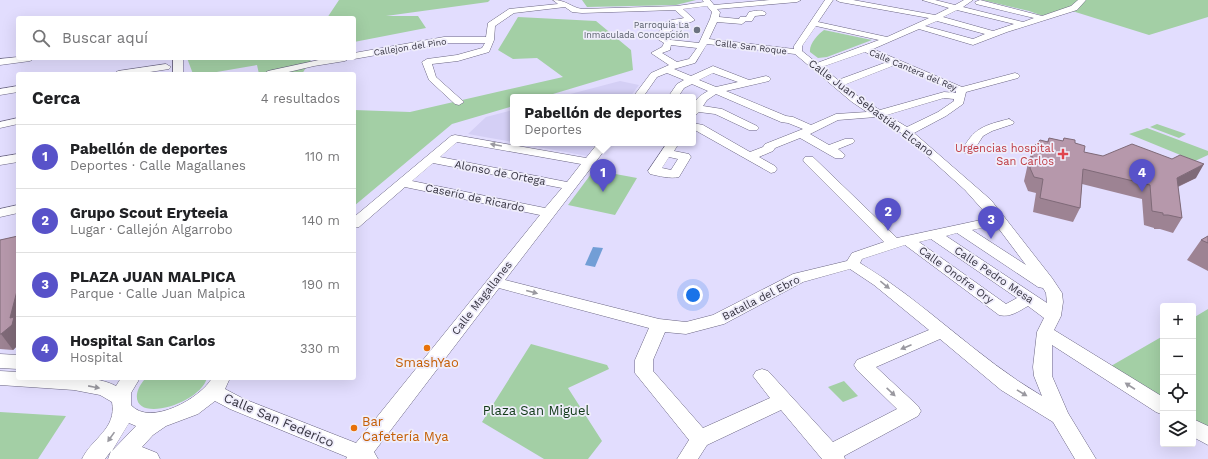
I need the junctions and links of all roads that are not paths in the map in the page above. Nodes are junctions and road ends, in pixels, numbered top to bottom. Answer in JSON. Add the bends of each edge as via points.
{"nodes":[{"id":1,"x":556,"y":0,"type":"edge"},
{"id":2,"x":797,"y":0,"type":"edge"},
{"id":3,"x":829,"y":0,"type":"edge"},
{"id":4,"x":840,"y":0,"type":"edge"},
{"id":5,"x":855,"y":0,"type":"edge"},
{"id":6,"x":873,"y":0,"type":"edge"},
{"id":7,"x":926,"y":0,"type":"edge"},
{"id":8,"x":969,"y":0,"type":"edge"},
{"id":9,"x":1082,"y":0,"type":"edge"},
{"id":10,"x":709,"y":3,"type":"edge"},
{"id":11,"x":565,"y":5,"type":"junction"},
{"id":12,"x":956,"y":7,"type":"junction"},
{"id":13,"x":676,"y":8,"type":"junction"},
{"id":14,"x":762,"y":13,"type":"dead end"},
{"id":15,"x":942,"y":16,"type":"junction"},
{"id":16,"x":1042,"y":18,"type":"junction"},
{"id":17,"x":714,"y":19,"type":"junction"},
{"id":18,"x":814,"y":23,"type":"junction"},
{"id":19,"x":1023,"y":24,"type":"junction"},
{"id":20,"x":919,"y":27,"type":"junction"},
{"id":21,"x":999,"y":32,"type":"junction"},
{"id":22,"x":490,"y":40,"type":"junction"},
{"id":23,"x":888,"y":40,"type":"junction"},
{"id":24,"x":669,"y":42,"type":"junction"},
{"id":25,"x":703,"y":44,"type":"junction"},
{"id":26,"x":866,"y":49,"type":"junction"},
{"id":27,"x":798,"y":52,"type":"junction"},
{"id":28,"x":356,"y":56,"type":"edge"},
{"id":29,"x":16,"y":60,"type":"edge"},
{"id":30,"x":178,"y":60,"type":"edge"},
{"id":31,"x":335,"y":60,"type":"edge"},
{"id":32,"x":0,"y":62,"type":"edge"},
{"id":33,"x":894,"y":62,"type":"junction"},
{"id":34,"x":676,"y":65,"type":"junction"},
{"id":35,"x":166,"y":66,"type":"edge"},
{"id":36,"x":816,"y":66,"type":"junction"},
{"id":37,"x":666,"y":69,"type":"junction"},
{"id":38,"x":130,"y":72,"type":"edge"},
{"id":39,"x":178,"y":72,"type":"edge"},
{"id":40,"x":278,"y":72,"type":"edge"},
{"id":41,"x":1014,"y":76,"type":"dead end"},
{"id":42,"x":766,"y":79,"type":"dead end"},
{"id":43,"x":692,"y":80,"type":"junction"},
{"id":44,"x":748,"y":83,"type":"junction"},
{"id":45,"x":837,"y":84,"type":"junction"},
{"id":46,"x":16,"y":89,"type":"edge"},
{"id":47,"x":716,"y":90,"type":"junction"},
{"id":48,"x":0,"y":92,"type":"edge"},
{"id":49,"x":960,"y":93,"type":"junction"},
{"id":50,"x":640,"y":94,"type":"edge"},
{"id":51,"x":675,"y":94,"type":"edge"},
{"id":52,"x":459,"y":102,"type":"dead end"},
{"id":53,"x":696,"y":107,"type":"edge"},
{"id":54,"x":696,"y":110,"type":"edge"},
{"id":55,"x":878,"y":114,"type":"junction"},
{"id":56,"x":16,"y":122,"type":"edge"},
{"id":57,"x":1009,"y":122,"type":"dead end"},
{"id":58,"x":0,"y":125,"type":"edge"},
{"id":59,"x":696,"y":127,"type":"edge"},
{"id":60,"x":753,"y":128,"type":"dead end"},
{"id":61,"x":812,"y":129,"type":"junction"},
{"id":62,"x":907,"y":132,"type":"junction"},
{"id":63,"x":800,"y":134,"type":"junction"},
{"id":64,"x":850,"y":141,"type":"dead end"},
{"id":65,"x":602,"y":146,"type":"edge"},
{"id":66,"x":968,"y":151,"type":"dead end"},
{"id":67,"x":838,"y":153,"type":"junction"},
{"id":68,"x":750,"y":156,"type":"junction"},
{"id":69,"x":16,"y":158,"type":"edge"},
{"id":70,"x":430,"y":159,"type":"junction"},
{"id":71,"x":0,"y":161,"type":"edge"},
{"id":72,"x":589,"y":162,"type":"junction"},
{"id":73,"x":771,"y":169,"type":"dead end"},
{"id":74,"x":402,"y":183,"type":"junction"},
{"id":75,"x":570,"y":186,"type":"junction"},
{"id":76,"x":16,"y":209,"type":"edge"},
{"id":77,"x":0,"y":213,"type":"edge"},
{"id":78,"x":549,"y":213,"type":"junction"},
{"id":79,"x":1000,"y":220,"type":"junction"},
{"id":80,"x":356,"y":222,"type":"edge"},
{"id":81,"x":960,"y":229,"type":"junction"},
{"id":82,"x":933,"y":234,"type":"junction"},
{"id":83,"x":901,"y":242,"type":"junction"},
{"id":84,"x":852,"y":264,"type":"junction"},
{"id":85,"x":494,"y":282,"type":"junction"},
{"id":86,"x":1050,"y":288,"type":"junction"},
{"id":87,"x":1029,"y":298,"type":"junction"},
{"id":88,"x":1049,"y":324,"type":"junction"},
{"id":89,"x":660,"y":325,"type":"junction"},
{"id":90,"x":942,"y":331,"type":"junction"},
{"id":91,"x":0,"y":360,"type":"edge"},
{"id":92,"x":16,"y":362,"type":"edge"},
{"id":93,"x":762,"y":376,"type":"dead end"},
{"id":94,"x":0,"y":378,"type":"edge"},
{"id":95,"x":16,"y":379,"type":"edge"},
{"id":96,"x":30,"y":380,"type":"edge"},
{"id":97,"x":130,"y":380,"type":"edge"},
{"id":98,"x":217,"y":385,"type":"edge"},
{"id":99,"x":783,"y":401,"type":"junction"},
{"id":100,"x":122,"y":404,"type":"junction"},
{"id":101,"x":1160,"y":405,"type":"edge"},
{"id":102,"x":1060,"y":416,"type":"junction"},
{"id":103,"x":162,"y":418,"type":"junction"},
{"id":104,"x":1196,"y":429,"type":"edge"},
{"id":105,"x":1208,"y":437,"type":"edge"},
{"id":106,"x":700,"y":439,"type":"junction"},
{"id":107,"x":832,"y":456,"type":"edge"},
{"id":108,"x":361,"y":457,"type":"edge"},
{"id":109,"x":118,"y":458,"type":"edge"},
{"id":110,"x":92,"y":459,"type":"edge"},
{"id":111,"x":150,"y":459,"type":"edge"},
{"id":112,"x":687,"y":459,"type":"edge"},
{"id":113,"x":1086,"y":459,"type":"edge"}],
"edges":[{"from":1,"to":11,"type":"street"},
{"from":2,"to":10,"type":"street"},
{"from":3,"to":18,"type":"street","name":"Calle Juan Sebastián Elcano"},
{"from":4,"to":15,"type":"street"},
{"from":5,"to":15,"type":"street"},
{"from":6,"to":15,"type":"street"},
{"from":7,"to":12,"type":"street"},
{"from":8,"to":12,"type":"street"},
{"from":8,"to":16,"type":"street"},
{"from":9,"to":16,"type":"street","via":[[1074,8]]},
{"from":10,"to":13,"type":"street"},
{"from":10,"to":17,"type":"street","via":[[716,12]]},
{"from":11,"to":13,"type":"street","via":[[582,11]]},
{"from":11,"to":22,"type":"street","via":[[512,12],[491,24]]},
{"from":12,"to":15,"type":"street"},
{"from":12,"to":19,"type":"street"},
{"from":13,"to":24,"type":"street","via":[[691,20],[668,23],[664,26],[669,30],[663,32],[660,38]]},
{"from":14,"to":17,"type":"street","via":[[752,14],[749,19],[743,19],[742,22]]},
{"from":15,"to":20,"type":"street"},
{"from":15,"to":21,"type":"street"},
{"from":16,"to":19,"type":"street"},
{"from":17,"to":25,"type":"street"},
{"from":18,"to":23,"type":"street"},
{"from":18,"to":27,"type":"street","name":"Calle Juan Sebastián Elcano","via":[[798,46]]},
{"from":19,"to":21,"type":"street"},
{"from":20,"to":21,"type":"street","via":[[973,42]]},
{"from":20,"to":23,"type":"street"},
{"from":22,"to":28,"type":"street","name":"Callejon del Pino","via":[[444,40]]},
{"from":22,"to":52,"type":"street","via":[[486,50],[476,54],[427,62],[432,78]]},
{"from":23,"to":26,"type":"street"},
{"from":24,"to":25,"type":"street","name":"Calle San Roque"},
{"from":24,"to":34,"type":"street","via":[[667,48],[655,53]]},
{"from":25,"to":27,"type":"street","name":"Calle San Roque"},
{"from":25,"to":34,"type":"street","via":[[692,61]]},
{"from":26,"to":33,"type":"street","name":"Calle Cantera del Rey"},
{"from":26,"to":36,"type":"street"},
{"from":27,"to":36,"type":"street","name":"Calle Juan Sebastián Elcano"},
{"from":29,"to":32,"type":"street"},
{"from":30,"to":39,"type":"street"},
{"from":31,"to":40,"type":"street"},
{"from":33,"to":45,"type":"street"},
{"from":33,"to":49,"type":"street","name":"Calle Cantera del Rey"},
{"from":34,"to":37,"type":"street"},
{"from":35,"to":38,"type":"street"},
{"from":36,"to":45,"type":"street","name":"Calle Juan Sebastián Elcano"},
{"from":37,"to":43,"type":"street"},
{"from":37,"to":50,"type":"street","via":[[654,75]]},
{"from":41,"to":49,"type":"street"},
{"from":42,"to":44,"type":"street"},
{"from":43,"to":44,"type":"street","via":[[713,69]]},
{"from":43,"to":47,"type":"street"},
{"from":43,"to":51,"type":"street","via":[[680,86]]},
{"from":44,"to":47,"type":"street"},
{"from":45,"to":55,"type":"street","name":"Calle Juan Sebastián Elcano"},
{"from":46,"to":48,"type":"street"},
{"from":47,"to":53,"type":"street","via":[[703,98]]},
{"from":47,"to":61,"type":"street"},
{"from":49,"to":55,"type":"street","via":[[944,95]]},
{"from":49,"to":62,"type":"street","via":[[959,102]]},
{"from":54,"to":60,"type":"street","via":[[718,111]]},
{"from":55,"to":61,"type":"street","via":[[836,117]]},
{"from":55,"to":62,"type":"street","name":"Calle Juan Sebastián Elcano"},
{"from":56,"to":58,"type":"street"},
{"from":57,"to":66,"type":"street","via":[[976,135]]},
{"from":59,"to":68,"type":"street"},
{"from":61,"to":63,"type":"street"},
{"from":62,"to":79,"type":"street","name":"Calle Juan Sebastián Elcano","via":[[970,187]]},
{"from":63,"to":67,"type":"street"},
{"from":63,"to":68,"type":"street"},
{"from":64,"to":67,"type":"street"},
{"from":65,"to":72,"type":"street","name":"Calle Magallanes"},
{"from":67,"to":83,"type":"street","name":"Calle Onofre Ory","via":[[809,160]]},
{"from":68,"to":73,"type":"street"},
{"from":69,"to":71,"type":"street"},
{"from":72,"to":70,"type":"street","one_way":true,"via":[[455,138]]},
{"from":70,"to":74,"type":"street"},
{"from":70,"to":75,"type":"street","name":"Alonso de Ortega"},
{"from":72,"to":75,"type":"street","name":"Calle Magallanes"},
{"from":74,"to":78,"type":"street","name":"Caserío de Ricardo"},
{"from":74,"to":80,"type":"street"},
{"from":75,"to":78,"type":"street","name":"Calle Magallanes"},
{"from":76,"to":77,"type":"street"},
{"from":78,"to":85,"type":"street","name":"Calle Magallanes"},
{"from":79,"to":81,"type":"street","name":"Batalla del Ebro"},
{"from":79,"to":86,"type":"street","name":"Calle Juan Sebastián Elcano"},
{"from":81,"to":82,"type":"street","name":"Batalla del Ebro"},
{"from":81,"to":86,"type":"street"},
{"from":82,"to":83,"type":"street","name":"Batalla del Ebro"},
{"from":82,"to":87,"type":"street","name":"Calle Pedro Mesa"},
{"from":83,"to":84,"type":"street","name":"Batalla del Ebro","via":[[856,256]]},
{"from":83,"to":87,"type":"street","name":"Calle Onofre Ory","via":[[1005,310]]},
{"from":84,"to":89,"type":"street","name":"Batalla del Ebro","via":[[798,278],[718,320],[686,328]]},
{"from":84,"to":90,"type":"street","one_way":true,"via":[[880,281]]},
{"from":85,"to":89,"type":"street","name":"Batalla del Ebro","one_way":true},
{"from":85,"to":108,"type":"street","name":"Calle Magallanes"},
{"from":86,"to":88,"type":"street","name":"Calle Juan Sebastián Elcano","via":[[1054,293],[1055,302]]},
{"from":87,"to":88,"type":"street","name":"Calle Pedro Mesa"},
{"from":101,"to":88,"type":"street","name":"Calle Pedro Mesa","one_way":true},
{"from":88,"to":102,"type":"street","name":"Calle Juan Sebastián Elcano","via":[[1042,367],[1043,376]]},
{"from":89,"to":106,"type":"street","via":[[644,360],[644,372]]},
{"from":90,"to":102,"type":"street","one_way":true,"via":[[1008,385]]},
{"from":90,"to":107,"type":"street","one_way":true,"via":[[863,365],[911,411]]},
{"from":91,"to":92,"type":"street"},
{"from":93,"to":99,"type":"street"},
{"from":94,"to":95,"type":"street","one_way":true},
{"from":96,"to":100,"type":"street","one_way":true,"via":[[74,383],[105,389]]},
{"from":97,"to":100,"type":"street","via":[[122,390]]},
{"from":98,"to":103,"type":"street","via":[[205,399],[185,411]]},
{"from":98,"to":108,"type":"street","name":"Calle San Federico","via":[[236,404]]},
{"from":99,"to":106,"type":"street"},
{"from":99,"to":107,"type":"street"},
{"from":100,"to":103,"type":"street","via":[[130,416],[150,420]]},
{"from":100,"to":110,"type":"street","one_way":true,"via":[[121,422]]},
{"from":102,"to":113,"type":"street","name":"Calle Juan Sebastián Elcano"},
{"from":103,"to":109,"type":"street","via":[[146,429]]},
{"from":104,"to":105,"type":"street"},
{"from":106,"to":112,"type":"street"},
{"from":109,"to":111,"type":"street","via":[[140,455]]}]}
